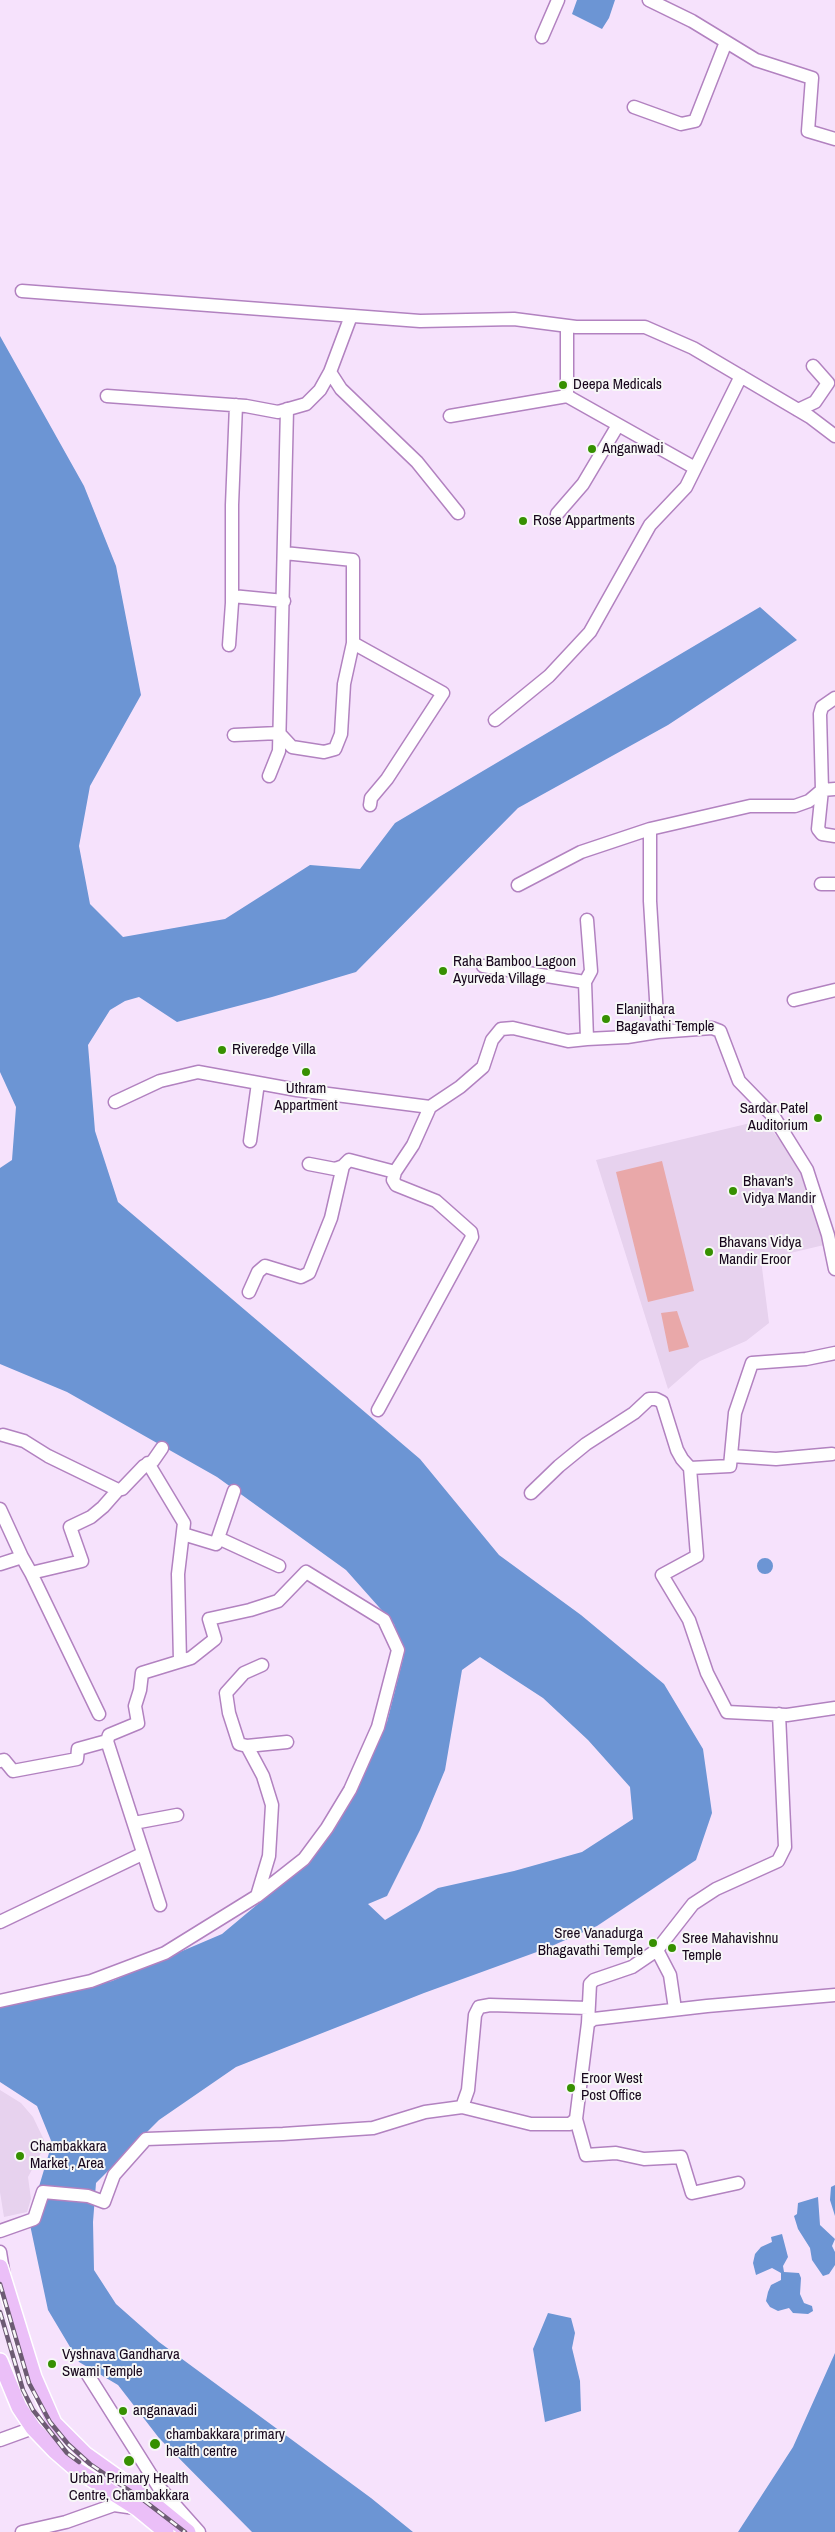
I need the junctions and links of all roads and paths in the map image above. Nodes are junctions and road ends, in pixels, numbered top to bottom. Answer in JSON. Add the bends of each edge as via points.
{"nodes":[{"id":1,"x":558,"y":0,"type":"edge"},
{"id":2,"x":649,"y":0,"type":"edge"},
{"id":3,"x":542,"y":37,"type":"dead end"},
{"id":4,"x":726,"y":42,"type":"junction"},
{"id":5,"x":634,"y":107,"type":"dead end"},
{"id":6,"x":835,"y":139,"type":"edge"},
{"id":7,"x":22,"y":291,"type":"dead end"},
{"id":8,"x":350,"y":316,"type":"junction"},
{"id":9,"x":567,"y":326,"type":"junction"},
{"id":10,"x":813,"y":366,"type":"dead end"},
{"id":11,"x":330,"y":372,"type":"junction"},
{"id":12,"x":741,"y":376,"type":"junction"},
{"id":13,"x":106,"y":396,"type":"dead end"},
{"id":14,"x":567,"y":396,"type":"junction"},
{"id":15,"x":236,"y":405,"type":"junction"},
{"id":16,"x":287,"y":409,"type":"junction"},
{"id":17,"x":798,"y":410,"type":"junction"},
{"id":18,"x":450,"y":416,"type":"dead end"},
{"id":19,"x":618,"y":425,"type":"junction"},
{"id":20,"x":835,"y":436,"type":"edge"},
{"id":21,"x":695,"y":468,"type":"junction"},
{"id":22,"x":458,"y":513,"type":"dead end"},
{"id":23,"x":558,"y":514,"type":"dead end"},
{"id":24,"x":284,"y":553,"type":"junction"},
{"id":25,"x":232,"y":596,"type":"junction"},
{"id":26,"x":284,"y":601,"type":"junction"},
{"id":27,"x":353,"y":643,"type":"junction"},
{"id":28,"x":229,"y":645,"type":"dead end"},
{"id":29,"x":835,"y":698,"type":"edge"},
{"id":30,"x":494,"y":720,"type":"dead end"},
{"id":31,"x":279,"y":734,"type":"junction"},
{"id":32,"x":234,"y":735,"type":"dead end"},
{"id":33,"x":269,"y":776,"type":"dead end"},
{"id":34,"x":829,"y":790,"type":"edge"},
{"id":35,"x":370,"y":805,"type":"dead end"},
{"id":36,"x":650,"y":829,"type":"junction"},
{"id":37,"x":835,"y":836,"type":"edge"},
{"id":38,"x":820,"y":884,"type":"dead end"},
{"id":39,"x":835,"y":884,"type":"edge"},
{"id":40,"x":518,"y":885,"type":"dead end"},
{"id":41,"x":587,"y":920,"type":"dead end"},
{"id":42,"x":483,"y":966,"type":"dead end"},
{"id":43,"x":585,"y":982,"type":"junction"},
{"id":44,"x":835,"y":990,"type":"edge"},
{"id":45,"x":794,"y":1000,"type":"dead end"},
{"id":46,"x":658,"y":1032,"type":"junction"},
{"id":47,"x":587,"y":1039,"type":"junction"},
{"id":48,"x":258,"y":1083,"type":"junction"},
{"id":49,"x":115,"y":1102,"type":"dead end"},
{"id":50,"x":430,"y":1107,"type":"junction"},
{"id":51,"x":250,"y":1141,"type":"dead end"},
{"id":52,"x":309,"y":1164,"type":"dead end"},
{"id":53,"x":343,"y":1166,"type":"junction"},
{"id":54,"x":396,"y":1172,"type":"junction"},
{"id":55,"x":835,"y":1269,"type":"edge"},
{"id":56,"x":249,"y":1292,"type":"dead end"},
{"id":57,"x":835,"y":1353,"type":"edge"},
{"id":58,"x":378,"y":1410,"type":"dead end"},
{"id":59,"x":1,"y":1435,"type":"edge"},
{"id":60,"x":162,"y":1448,"type":"dead end"},
{"id":61,"x":832,"y":1454,"type":"dead end"},
{"id":62,"x":731,"y":1456,"type":"junction"},
{"id":63,"x":148,"y":1463,"type":"junction"},
{"id":64,"x":690,"y":1468,"type":"junction"},
{"id":65,"x":118,"y":1490,"type":"junction"},
{"id":66,"x":234,"y":1491,"type":"dead end"},
{"id":67,"x":530,"y":1494,"type":"dead end"},
{"id":68,"x":0,"y":1509,"type":"edge"},
{"id":69,"x":183,"y":1534,"type":"junction"},
{"id":70,"x":218,"y":1538,"type":"junction"},
{"id":71,"x":22,"y":1557,"type":"junction"},
{"id":72,"x":0,"y":1564,"type":"edge"},
{"id":73,"x":279,"y":1566,"type":"dead end"},
{"id":74,"x":31,"y":1573,"type":"junction"},
{"id":75,"x":180,"y":1661,"type":"junction"},
{"id":76,"x":262,"y":1665,"type":"dead end"},
{"id":77,"x":835,"y":1708,"type":"edge"},
{"id":78,"x":99,"y":1714,"type":"dead end"},
{"id":79,"x":780,"y":1714,"type":"junction"},
{"id":80,"x":107,"y":1741,"type":"junction"},
{"id":81,"x":287,"y":1742,"type":"dead end"},
{"id":82,"x":248,"y":1746,"type":"junction"},
{"id":83,"x":0,"y":1761,"type":"edge"},
{"id":84,"x":177,"y":1815,"type":"dead end"},
{"id":85,"x":134,"y":1823,"type":"junction"},
{"id":86,"x":142,"y":1854,"type":"junction"},
{"id":87,"x":257,"y":1896,"type":"junction"},
{"id":88,"x":160,"y":1905,"type":"dead end"},
{"id":89,"x":0,"y":1922,"type":"edge"},
{"id":90,"x":657,"y":1950,"type":"junction"},
{"id":91,"x":835,"y":1995,"type":"edge"},
{"id":92,"x":0,"y":2001,"type":"edge"},
{"id":93,"x":588,"y":2008,"type":"junction"},
{"id":94,"x":675,"y":2009,"type":"junction"},
{"id":95,"x":588,"y":2024,"type":"junction"},
{"id":96,"x":462,"y":2108,"type":"junction"},
{"id":97,"x":576,"y":2119,"type":"junction"},
{"id":98,"x":738,"y":2183,"type":"dead end"},
{"id":99,"x":0,"y":2231,"type":"edge"},
{"id":100,"x":0,"y":2252,"type":"edge"},
{"id":101,"x":0,"y":2267,"type":"edge"},
{"id":102,"x":6,"y":2289,"type":"junction"},
{"id":103,"x":0,"y":2361,"type":"edge"},
{"id":104,"x":88,"y":2375,"type":"dead end"},
{"id":105,"x":42,"y":2397,"type":"junction"},
{"id":106,"x":20,"y":2407,"type":"junction"},
{"id":107,"x":33,"y":2428,"type":"junction"},
{"id":108,"x":0,"y":2440,"type":"edge"},
{"id":109,"x":138,"y":2509,"type":"junction"},
{"id":110,"x":22,"y":2532,"type":"edge"},
{"id":111,"x":166,"y":2532,"type":"edge"},
{"id":112,"x":188,"y":2532,"type":"edge"},
{"id":113,"x":199,"y":2532,"type":"edge"}],
"edges":[{"from":1,"to":3,"type":"street"},
{"from":2,"to":4,"type":"street","via":[[692,20]]},
{"from":4,"to":5,"type":"street","via":[[695,121],[681,124]]},
{"from":4,"to":6,"type":"street","via":[[756,60],[812,78],[808,131]]},
{"from":7,"to":8,"type":"street"},
{"from":8,"to":9,"type":"street","via":[[420,321],[514,319]]},
{"from":8,"to":11,"type":"street"},
{"from":9,"to":12,"type":"street","via":[[645,327],[694,348]]},
{"from":9,"to":14,"type":"street"},
{"from":10,"to":17,"type":"street","via":[[828,383],[815,402]]},
{"from":11,"to":16,"type":"street","via":[[320,390],[306,404]]},
{"from":11,"to":22,"type":"street","via":[[341,388],[417,462]]},
{"from":12,"to":17,"type":"street"},
{"from":12,"to":21,"type":"street"},
{"from":13,"to":15,"type":"street"},
{"from":14,"to":18,"type":"street"},
{"from":14,"to":19,"type":"street"},
{"from":15,"to":16,"type":"street","via":[[278,412]]},
{"from":15,"to":25,"type":"street"},
{"from":16,"to":24,"type":"street"},
{"from":17,"to":20,"type":"street"},
{"from":19,"to":21,"type":"street"},
{"from":19,"to":23,"type":"street","via":[[583,484]]},
{"from":21,"to":30,"type":"street","via":[[686,487],[650,525],[590,632],[549,676]]},
{"from":24,"to":26,"type":"street"},
{"from":24,"to":27,"type":"street","via":[[353,560]]},
{"from":25,"to":26,"type":"street"},
{"from":25,"to":28,"type":"street"},
{"from":26,"to":31,"type":"street"},
{"from":27,"to":31,"type":"street","via":[[344,684],[341,734],[335,749],[324,752],[292,747]]},
{"from":27,"to":35,"type":"street","via":[[443,693],[387,780],[371,798]]},
{"from":29,"to":34,"type":"street","via":[[822,707],[820,714]]},
{"from":31,"to":32,"type":"street"},
{"from":31,"to":33,"type":"street","via":[[279,751]]},
{"from":34,"to":36,"type":"street","via":[[795,806],[750,806]]},
{"from":34,"to":37,"type":"street","via":[[818,829],[822,834]]},
{"from":36,"to":40,"type":"street","via":[[582,852]]},
{"from":36,"to":46,"type":"street","via":[[650,901]]},
{"from":38,"to":39,"type":"street"},
{"from":41,"to":43,"type":"street","via":[[591,971]]},
{"from":42,"to":43,"type":"street"},
{"from":43,"to":47,"type":"street"},
{"from":44,"to":45,"type":"street"},
{"from":46,"to":47,"type":"street","via":[[628,1038]]},
{"from":46,"to":55,"type":"street","via":[[712,1028],[720,1031],[739,1081],[774,1117],[807,1170],[828,1234]]},
{"from":47,"to":50,"type":"street","via":[[568,1041],[513,1028],[501,1029],[492,1040],[483,1067]]},
{"from":48,"to":49,"type":"street","via":[[198,1072],[160,1081]]},
{"from":48,"to":50,"type":"street"},
{"from":48,"to":51,"type":"street"},
{"from":50,"to":54,"type":"street","via":[[417,1138]]},
{"from":52,"to":53,"type":"street","via":[[336,1170]]},
{"from":53,"to":54,"type":"street","via":[[349,1160]]},
{"from":53,"to":56,"type":"street","via":[[331,1218],[309,1273],[301,1277],[265,1266],[258,1272]]},
{"from":54,"to":58,"type":"street","via":[[393,1180],[396,1185],[436,1201],[471,1232],[472,1237]]},
{"from":57,"to":62,"type":"street","via":[[752,1363],[735,1413]]},
{"from":59,"to":65,"type":"street","via":[[24,1441]]},
{"from":60,"to":63,"type":"street"},
{"from":61,"to":62,"type":"street","via":[[776,1458]]},
{"from":62,"to":64,"type":"street","via":[[730,1466]]},
{"from":63,"to":65,"type":"street"},
{"from":63,"to":69,"type":"street","via":[[184,1523]]},
{"from":64,"to":67,"type":"street","via":[[677,1450],[662,1402],[656,1398],[649,1399],[586,1444]]},
{"from":64,"to":79,"type":"street","via":[[697,1556],[662,1575],[689,1620],[707,1673],[727,1712]]},
{"from":65,"to":74,"type":"street","via":[[91,1517],[70,1527],[82,1562]]},
{"from":66,"to":70,"type":"street"},
{"from":68,"to":71,"type":"street"},
{"from":69,"to":70,"type":"street","via":[[216,1544]]},
{"from":69,"to":75,"type":"street","via":[[178,1574]]},
{"from":70,"to":73,"type":"street"},
{"from":71,"to":72,"type":"street"},
{"from":71,"to":74,"type":"street"},
{"from":74,"to":78,"type":"street"},
{"from":75,"to":80,"type":"street","via":[[142,1673],[135,1706],[138,1723],[110,1735]]},
{"from":75,"to":87,"type":"street","via":[[191,1658],[215,1639],[209,1620],[278,1601],[306,1572],[384,1620],[398,1650],[378,1727],[350,1790],[304,1859]]},
{"from":76,"to":82,"type":"street","via":[[244,1673],[226,1693],[239,1744]]},
{"from":77,"to":79,"type":"street"},
{"from":79,"to":90,"type":"street","via":[[785,1847],[778,1861],[716,1888],[693,1904]]},
{"from":80,"to":83,"type":"street","via":[[78,1749],[77,1759],[31,1768],[13,1771],[4,1760]]},
{"from":80,"to":85,"type":"street"},
{"from":81,"to":82,"type":"street"},
{"from":82,"to":87,"type":"street","via":[[263,1776],[272,1805],[269,1856]]},
{"from":84,"to":85,"type":"street"},
{"from":85,"to":86,"type":"street"},
{"from":86,"to":88,"type":"street"},
{"from":86,"to":89,"type":"street"},
{"from":87,"to":92,"type":"street","via":[[165,1952],[91,1981]]},
{"from":90,"to":93,"type":"street","via":[[632,1967],[594,1980],[590,1984]]},
{"from":90,"to":94,"type":"street","via":[[670,1975]]},
{"from":91,"to":94,"type":"street"},
{"from":93,"to":95,"type":"street"},
{"from":93,"to":96,"type":"street","via":[[490,2005],[479,2008],[475,2015],[468,2090]]},
{"from":94,"to":95,"type":"street","via":[[594,2019]]},
{"from":95,"to":97,"type":"street"},
{"from":96,"to":97,"type":"street","via":[[531,2124],[570,2124]]},
{"from":96,"to":99,"type":"street","via":[[425,2112],[373,2128],[146,2138],[114,2175],[104,2202],[88,2196],[44,2192],[34,2219]]},
{"from":97,"to":98,"type":"street","via":[[586,2155],[616,2153],[644,2159],[681,2157],[692,2193]]},
{"from":100,"to":102,"type":"street"},
{"from":101,"to":102,"type":"main road"},
{"from":102,"to":105,"type":"main road"},
{"from":103,"to":106,"type":"main road"},
{"from":104,"to":113,"type":"street","via":[[158,2486]]},
{"from":105,"to":106,"type":"main road"},
{"from":105,"to":112,"type":"main road","via":[[54,2423],[85,2454]]},
{"from":106,"to":107,"type":"main road"},
{"from":107,"to":108,"type":"street"},
{"from":107,"to":109,"type":"main road","via":[[77,2470]]},
{"from":109,"to":110,"type":"street","via":[[114,2505],[66,2522]]},
{"from":109,"to":111,"type":"main road"}]}
